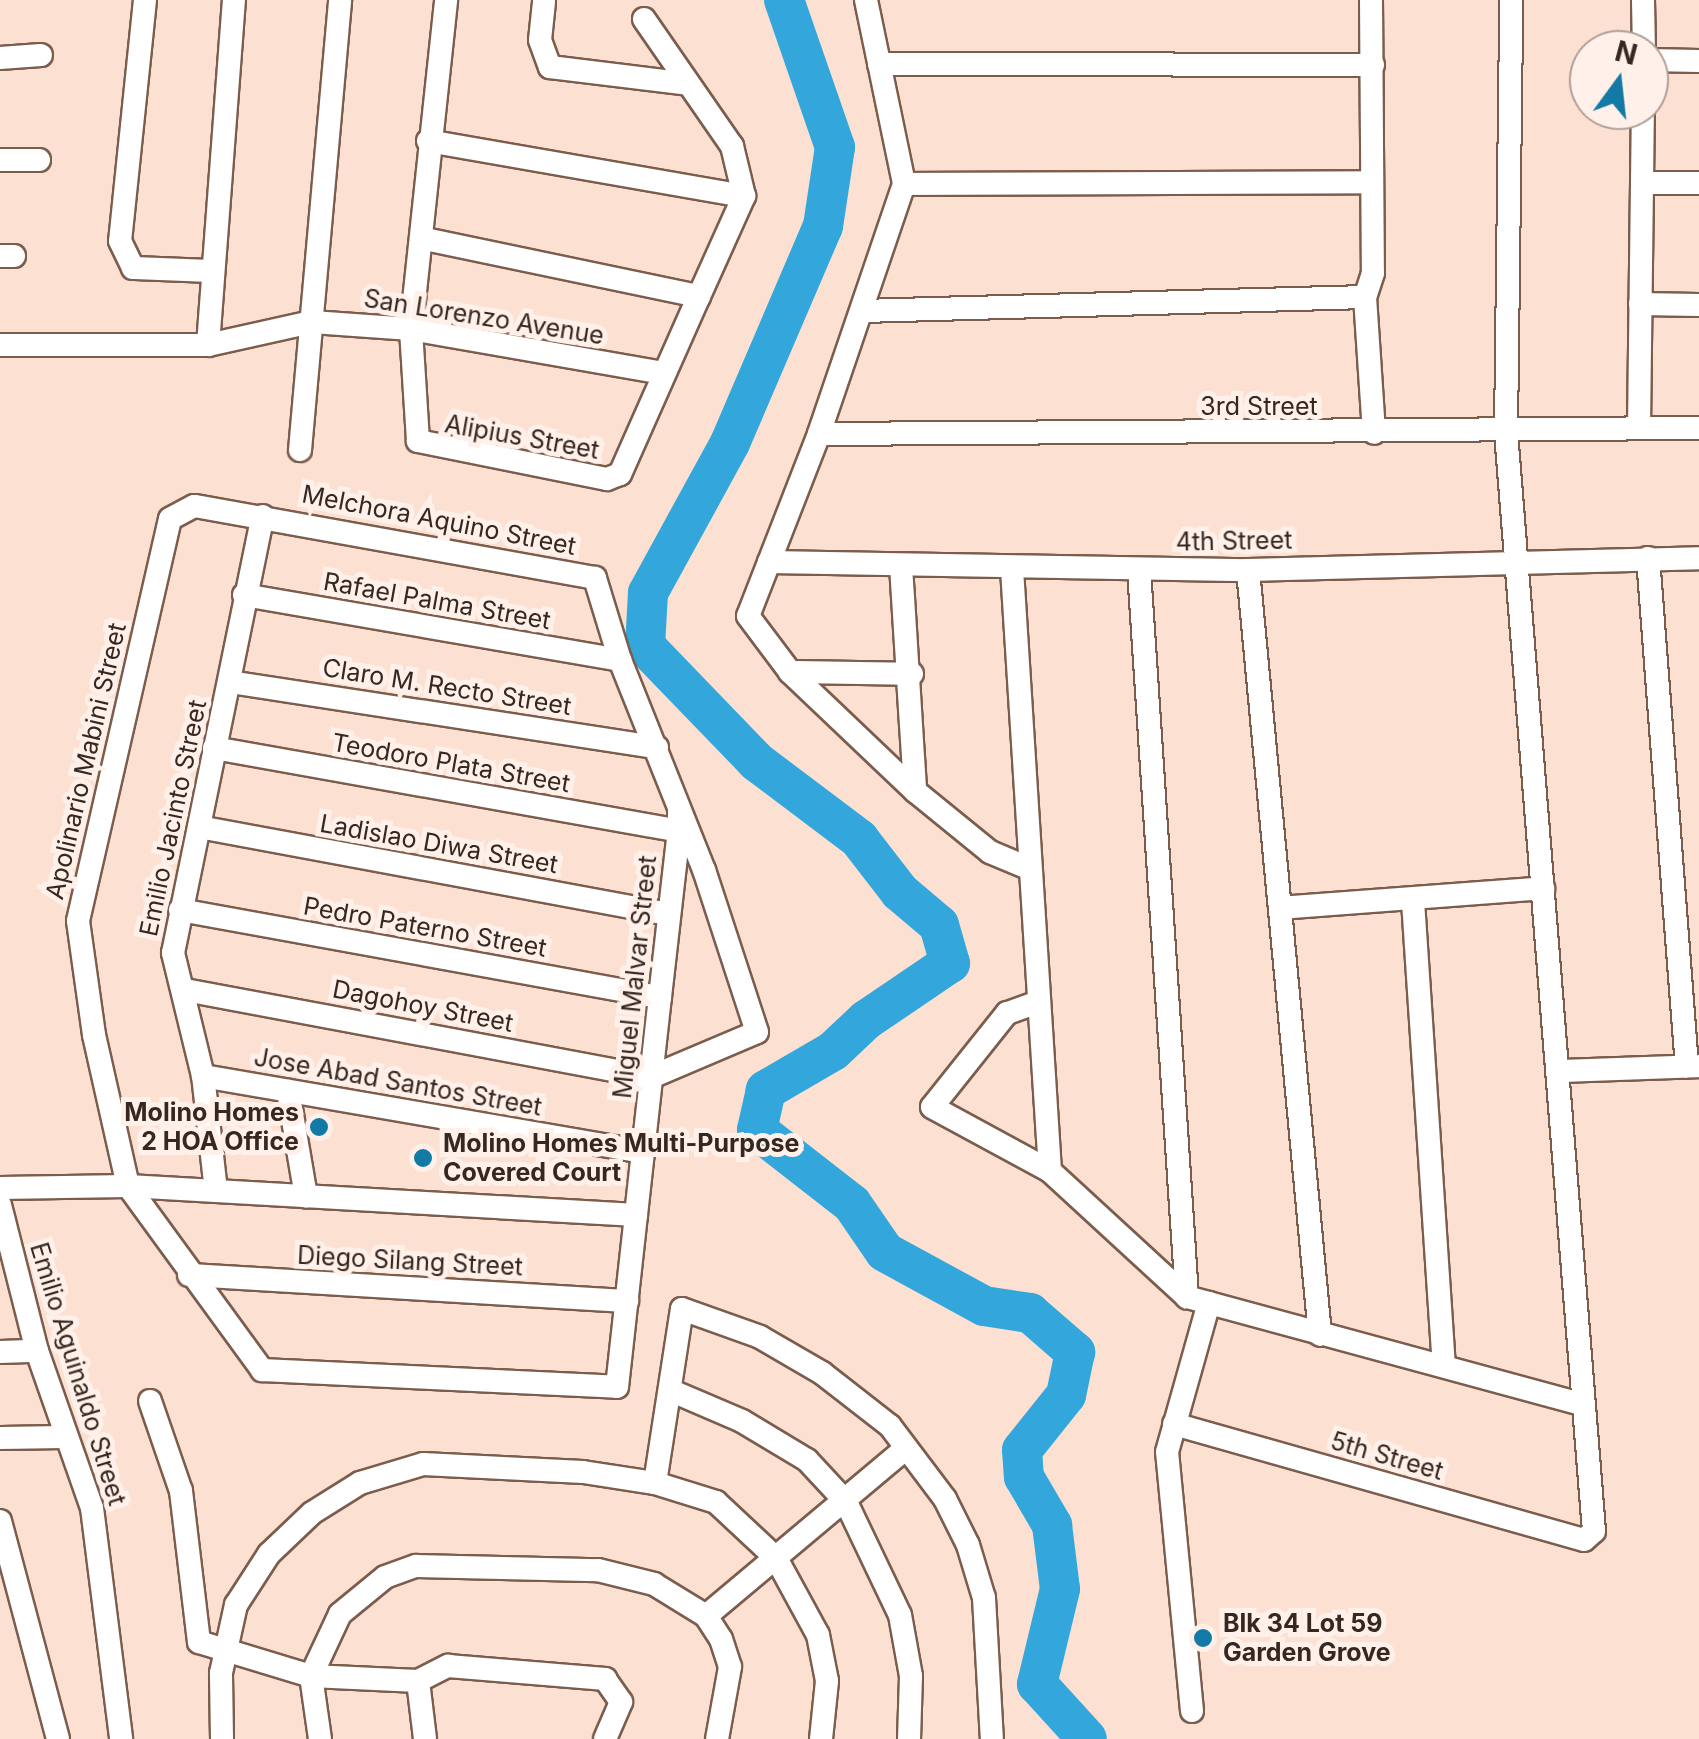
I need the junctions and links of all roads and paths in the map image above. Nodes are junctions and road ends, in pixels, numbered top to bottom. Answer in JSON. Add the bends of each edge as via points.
{"nodes":[{"id":1,"x":145,"y":0,"type":"edge"},
{"id":2,"x":234,"y":0,"type":"edge"},
{"id":3,"x":340,"y":0,"type":"edge"},
{"id":4,"x":446,"y":0,"type":"edge"},
{"id":5,"x":866,"y":0,"type":"edge"},
{"id":6,"x":1370,"y":0,"type":"edge"},
{"id":7,"x":1511,"y":0,"type":"edge"},
{"id":8,"x":1643,"y":0,"type":"edge"},
{"id":9,"x":544,"y":2,"type":"edge"},
{"id":10,"x":644,"y":18,"type":"dead end"},
{"id":11,"x":1644,"y":30,"type":"edge"},
{"id":12,"x":41,"y":56,"type":"dead end"},
{"id":13,"x":0,"y":58,"type":"edge"},
{"id":14,"x":1669,"y":60,"type":"edge"},
{"id":15,"x":1699,"y":61,"type":"edge"},
{"id":16,"x":879,"y":64,"type":"junction"},
{"id":17,"x":1372,"y":65,"type":"junction"},
{"id":18,"x":688,"y":84,"type":"junction"},
{"id":19,"x":1643,"y":130,"type":"edge"},
{"id":20,"x":428,"y":140,"type":"junction"},
{"id":21,"x":0,"y":160,"type":"edge"},
{"id":22,"x":40,"y":160,"type":"dead end"},
{"id":23,"x":1372,"y":182,"type":"junction"},
{"id":24,"x":1642,"y":183,"type":"junction"},
{"id":25,"x":904,"y":184,"type":"junction"},
{"id":26,"x":1699,"y":184,"type":"edge"},
{"id":27,"x":744,"y":196,"type":"junction"},
{"id":28,"x":425,"y":239,"type":"junction"},
{"id":29,"x":212,"y":271,"type":"junction"},
{"id":30,"x":699,"y":296,"type":"junction"},
{"id":31,"x":1365,"y":296,"type":"junction"},
{"id":32,"x":1640,"y":304,"type":"junction"},
{"id":33,"x":1699,"y":305,"type":"edge"},
{"id":34,"x":862,"y":310,"type":"junction"},
{"id":35,"x":312,"y":322,"type":"junction"},
{"id":36,"x":411,"y":329,"type":"junction"},
{"id":37,"x":0,"y":345,"type":"edge"},
{"id":38,"x":208,"y":345,"type":"junction"},
{"id":39,"x":663,"y":373,"type":"junction"},
{"id":40,"x":1638,"y":428,"type":"junction"},
{"id":41,"x":1699,"y":428,"type":"edge"},
{"id":42,"x":1506,"y":432,"type":"junction"},
{"id":43,"x":1374,"y":433,"type":"junction"},
{"id":44,"x":820,"y":434,"type":"junction"},
{"id":45,"x":300,"y":450,"type":"dead end"},
{"id":46,"x":262,"y":516,"type":"junction"},
{"id":47,"x":1515,"y":558,"type":"junction"},
{"id":48,"x":1648,"y":558,"type":"junction"},
{"id":49,"x":1699,"y":558,"type":"edge"},
{"id":50,"x":769,"y":562,"type":"junction"},
{"id":51,"x":901,"y":566,"type":"junction"},
{"id":52,"x":1012,"y":569,"type":"junction"},
{"id":53,"x":1139,"y":570,"type":"junction"},
{"id":54,"x":1248,"y":570,"type":"junction"},
{"id":55,"x":244,"y":595,"type":"junction"},
{"id":56,"x":620,"y":660,"type":"junction"},
{"id":57,"x":790,"y":672,"type":"junction"},
{"id":58,"x":912,"y":674,"type":"junction"},
{"id":59,"x":230,"y":682,"type":"junction"},
{"id":60,"x":656,"y":746,"type":"junction"},
{"id":61,"x":214,"y":748,"type":"junction"},
{"id":62,"x":915,"y":791,"type":"junction"},
{"id":63,"x":679,"y":822,"type":"junction"},
{"id":64,"x":198,"y":827,"type":"junction"},
{"id":65,"x":1028,"y":868,"type":"junction"},
{"id":66,"x":1543,"y":888,"type":"junction"},
{"id":67,"x":1413,"y":900,"type":"junction"},
{"id":68,"x":1280,"y":908,"type":"junction"},
{"id":69,"x":180,"y":910,"type":"junction"},
{"id":70,"x":669,"y":914,"type":"junction"},
{"id":71,"x":185,"y":990,"type":"junction"},
{"id":72,"x":660,"y":997,"type":"junction"},
{"id":73,"x":1038,"y":1002,"type":"junction"},
{"id":74,"x":1693,"y":1067,"type":"edge"},
{"id":75,"x":1558,"y":1071,"type":"junction"},
{"id":76,"x":203,"y":1076,"type":"junction"},
{"id":77,"x":652,"y":1077,"type":"junction"},
{"id":78,"x":288,"y":1091,"type":"junction"},
{"id":79,"x":643,"y":1152,"type":"junction"},
{"id":80,"x":1050,"y":1171,"type":"junction"},
{"id":81,"x":128,"y":1186,"type":"junction"},
{"id":82,"x":0,"y":1188,"type":"edge"},
{"id":83,"x":216,"y":1190,"type":"junction"},
{"id":84,"x":306,"y":1196,"type":"junction"},
{"id":85,"x":0,"y":1205,"type":"edge"},
{"id":86,"x":636,"y":1215,"type":"junction"},
{"id":87,"x":9,"y":1274,"type":"edge"},
{"id":88,"x":189,"y":1276,"type":"junction"},
{"id":89,"x":627,"y":1300,"type":"junction"},
{"id":90,"x":1198,"y":1300,"type":"junction"},
{"id":91,"x":1320,"y":1335,"type":"junction"},
{"id":92,"x":37,"y":1351,"type":"junction"},
{"id":93,"x":0,"y":1352,"type":"edge"},
{"id":94,"x":1444,"y":1364,"type":"junction"},
{"id":95,"x":617,"y":1387,"type":"joint"},
{"id":96,"x":672,"y":1391,"type":"junction"},
{"id":97,"x":150,"y":1401,"type":"dead end"},
{"id":98,"x":1584,"y":1405,"type":"junction"},
{"id":99,"x":1174,"y":1424,"type":"junction"},
{"id":100,"x":0,"y":1438,"type":"edge"},
{"id":101,"x":64,"y":1438,"type":"junction"},
{"id":102,"x":906,"y":1448,"type":"junction"},
{"id":103,"x":655,"y":1483,"type":"junction"},
{"id":104,"x":846,"y":1502,"type":"junction"},
{"id":105,"x":0,"y":1522,"type":"edge"},
{"id":106,"x":776,"y":1558,"type":"junction"},
{"id":107,"x":706,"y":1616,"type":"junction"},
{"id":108,"x":226,"y":1653,"type":"junction"},
{"id":109,"x":311,"y":1676,"type":"junction"},
{"id":110,"x":418,"y":1680,"type":"junction"},
{"id":111,"x":1192,"y":1711,"type":"dead end"},
{"id":112,"x":58,"y":1739,"type":"edge"},
{"id":113,"x":121,"y":1739,"type":"edge"},
{"id":114,"x":222,"y":1739,"type":"edge"},
{"id":115,"x":320,"y":1739,"type":"edge"},
{"id":116,"x":425,"y":1739,"type":"edge"},
{"id":117,"x":605,"y":1739,"type":"edge"},
{"id":118,"x":717,"y":1739,"type":"edge"},
{"id":119,"x":820,"y":1739,"type":"edge"},
{"id":120,"x":909,"y":1739,"type":"edge"},
{"id":121,"x":992,"y":1739,"type":"edge"}],
"edges":[{"from":1,"to":29,"type":"street","via":[[120,242],[134,268]]},
{"from":2,"to":29,"type":"street"},
{"from":3,"to":35,"type":"street"},
{"from":4,"to":20,"type":"street"},
{"from":5,"to":16,"type":"street"},
{"from":6,"to":17,"type":"street"},
{"from":7,"to":42,"type":"street"},
{"from":8,"to":11,"type":"street"},
{"from":9,"to":18,"type":"street","via":[[540,40],[550,67]]},
{"from":10,"to":18,"type":"street"},
{"from":12,"to":13,"type":"street"},
{"from":14,"to":15,"type":"street"},
{"from":16,"to":17,"type":"street"},
{"from":16,"to":25,"type":"street"},
{"from":17,"to":23,"type":"street"},
{"from":18,"to":27,"type":"street","via":[[732,146]]},
{"from":19,"to":24,"type":"street"},
{"from":20,"to":27,"type":"street"},
{"from":20,"to":28,"type":"street"},
{"from":21,"to":22,"type":"street"},
{"from":23,"to":25,"type":"street"},
{"from":23,"to":31,"type":"street","via":[[1373,274]]},
{"from":24,"to":26,"type":"street"},
{"from":24,"to":32,"type":"street"},
{"from":25,"to":34,"type":"street"},
{"from":27,"to":30,"type":"street"},
{"from":28,"to":30,"type":"street"},
{"from":28,"to":36,"type":"street"},
{"from":29,"to":38,"type":"street"},
{"from":30,"to":39,"type":"street"},
{"from":31,"to":34,"type":"street"},
{"from":31,"to":43,"type":"street"},
{"from":32,"to":33,"type":"street"},
{"from":32,"to":40,"type":"street"},
{"from":34,"to":44,"type":"street"},
{"from":35,"to":36,"type":"street","name":"San Lorenzo Avenue"},
{"from":35,"to":38,"type":"street","name":"San Lorenzo Avenue"},
{"from":35,"to":45,"type":"street"},
{"from":36,"to":39,"type":"street","name":"San Lorenzo Avenue"},
{"from":36,"to":39,"type":"street","name":"Alipius Street","via":[[414,431],[428,448],[607,479],[620,474]]},
{"from":37,"to":38,"type":"street","name":"San Lorenzo Avenue"},
{"from":40,"to":41,"type":"street","name":"3rd Street"},
{"from":40,"to":42,"type":"street","name":"3rd Street"},
{"from":42,"to":43,"type":"street","name":"3rd Street"},
{"from":42,"to":47,"type":"street"},
{"from":43,"to":44,"type":"street","name":"3rd Street"},
{"from":44,"to":50,"type":"street"},
{"from":46,"to":55,"type":"street","name":"Emilio Jacinto Street"},
{"from":46,"to":56,"type":"street","name":"Melchora Aquino Street","via":[[595,578]]},
{"from":46,"to":81,"type":"street","name":"Apolinario Mabini Street","via":[[194,506],[170,519],[95,835],[78,921],[94,1035]]},
{"from":47,"to":48,"type":"street","name":"4th Street"},
{"from":47,"to":54,"type":"street","name":"4th Street"},
{"from":47,"to":66,"type":"street"},
{"from":48,"to":49,"type":"street","name":"4th Street"},
{"from":48,"to":74,"type":"street"},
{"from":50,"to":51,"type":"street","name":"4th Street"},
{"from":50,"to":57,"type":"street","via":[[748,616]]},
{"from":51,"to":52,"type":"street","name":"4th Street"},
{"from":51,"to":58,"type":"street"},
{"from":52,"to":53,"type":"street","name":"4th Street"},
{"from":52,"to":65,"type":"street"},
{"from":53,"to":54,"type":"street","name":"4th Street"},
{"from":53,"to":90,"type":"street"},
{"from":54,"to":68,"type":"street"},
{"from":55,"to":56,"type":"street","name":"Rafael Palma Street"},
{"from":55,"to":59,"type":"street","name":"Emilio Jacinto Street"},
{"from":56,"to":60,"type":"street","name":"Melchora Aquino Street"},
{"from":57,"to":58,"type":"street"},
{"from":57,"to":62,"type":"street"},
{"from":58,"to":62,"type":"street"},
{"from":59,"to":60,"type":"street","name":"Claro M. Recto Street"},
{"from":59,"to":61,"type":"street","name":"Emilio Jacinto Street"},
{"from":60,"to":63,"type":"street","name":"Melchora Aquino Street"},
{"from":61,"to":63,"type":"street","name":"Teodoro Plata Street"},
{"from":61,"to":64,"type":"street","name":"Emilio Jacinto Street"},
{"from":62,"to":65,"type":"street","via":[[990,852]]},
{"from":63,"to":70,"type":"street","name":"Miguel Malvar Street"},
{"from":63,"to":77,"type":"street","name":"Melchora Aquino Street","via":[[757,1032]]},
{"from":64,"to":69,"type":"street","name":"Emilio Jacinto Street"},
{"from":64,"to":70,"type":"street","name":"Ladislao Diwa Street"},
{"from":65,"to":73,"type":"street"},
{"from":66,"to":67,"type":"street"},
{"from":66,"to":75,"type":"street"},
{"from":67,"to":68,"type":"street"},
{"from":67,"to":94,"type":"street"},
{"from":68,"to":91,"type":"street"},
{"from":69,"to":71,"type":"street","name":"Emilio Jacinto Street","via":[[173,953]]},
{"from":69,"to":72,"type":"street","name":"Pedro Paterno Street"},
{"from":70,"to":72,"type":"street","name":"Miguel Malvar Street"},
{"from":71,"to":76,"type":"street","name":"Emilio Jacinto Street"},
{"from":71,"to":77,"type":"street","name":"Dagohoy Street"},
{"from":72,"to":77,"type":"street","name":"Miguel Malvar Street"},
{"from":73,"to":80,"type":"street"},
{"from":73,"to":80,"type":"street","via":[[1007,1014],[932,1107]]},
{"from":74,"to":75,"type":"street"},
{"from":75,"to":98,"type":"street"},
{"from":76,"to":78,"type":"street","name":"Jose Abad Santos Street"},
{"from":76,"to":83,"type":"street","name":"Emilio Jacinto Street"},
{"from":77,"to":79,"type":"street","name":"Miguel Malvar Street"},
{"from":78,"to":79,"type":"street","name":"Jose Abad Santos Street"},
{"from":78,"to":84,"type":"street"},
{"from":79,"to":86,"type":"street","name":"Miguel Malvar Street"},
{"from":80,"to":90,"type":"street"},
{"from":81,"to":82,"type":"street"},
{"from":81,"to":83,"type":"street"},
{"from":81,"to":88,"type":"street","name":"Apolinario Mabini Street"},
{"from":83,"to":84,"type":"street"},
{"from":84,"to":86,"type":"street"},
{"from":85,"to":87,"type":"street","name":"Emilio Aguinaldo Street"},
{"from":86,"to":89,"type":"street","name":"Miguel Malvar Street"},
{"from":87,"to":92,"type":"street","name":"Emilio Aguinaldo Street"},
{"from":88,"to":89,"type":"street","name":"Diego Silang Street"},
{"from":88,"to":95,"type":"street","name":"Apolinario Mabini Street","via":[[262,1370]]},
{"from":89,"to":95,"type":"street","name":"Miguel Malvar Street"},
{"from":90,"to":91,"type":"street"},
{"from":90,"to":99,"type":"street"},
{"from":91,"to":94,"type":"street"},
{"from":92,"to":93,"type":"street"},
{"from":92,"to":101,"type":"street","name":"Emilio Aguinaldo Street"},
{"from":94,"to":98,"type":"street"},
{"from":96,"to":102,"type":"street","via":[[682,1309],[760,1337],[822,1372],[890,1426]]},
{"from":96,"to":103,"type":"street"},
{"from":96,"to":104,"type":"street","via":[[742,1421],[806,1460]]},
{"from":97,"to":108,"type":"street","via":[[181,1490],[199,1642]]},
{"from":98,"to":99,"type":"street","name":"5th Street","via":[[1595,1520],[1584,1540]]},
{"from":99,"to":111,"type":"street","via":[[1167,1452]]},
{"from":100,"to":101,"type":"street"},
{"from":101,"to":113,"type":"street","name":"Emilio Aguinaldo Street","via":[[92,1508]]},
{"from":102,"to":104,"type":"street"},
{"from":102,"to":121,"type":"street","via":[[945,1499],[977,1572],[991,1655]]},
{"from":103,"to":106,"type":"street","via":[[716,1502]]},
{"from":103,"to":108,"type":"street","via":[[423,1464],[360,1483],[312,1513],[269,1554],[236,1605]]},
{"from":104,"to":106,"type":"street"},
{"from":104,"to":120,"type":"street","via":[[900,1615],[911,1676]]},
{"from":105,"to":112,"type":"street"},
{"from":106,"to":107,"type":"street"},
{"from":106,"to":119,"type":"street","via":[[818,1635],[827,1681]]},
{"from":107,"to":109,"type":"street","via":[[654,1584],[598,1570],[416,1566],[385,1577],[340,1614]]},
{"from":107,"to":118,"type":"street","via":[[730,1667]]},
{"from":108,"to":109,"type":"street"},
{"from":108,"to":114,"type":"street"},
{"from":109,"to":110,"type":"street"},
{"from":109,"to":115,"type":"street"},
{"from":110,"to":116,"type":"street"},
{"from":110,"to":117,"type":"street","via":[[448,1666],[605,1679],[621,1702]]}]}
